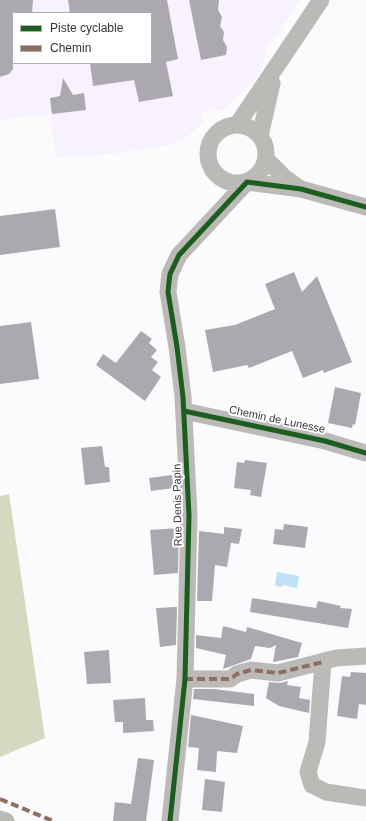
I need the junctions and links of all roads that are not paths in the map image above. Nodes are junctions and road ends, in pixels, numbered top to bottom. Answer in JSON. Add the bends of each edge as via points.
{"nodes":[{"id":1,"x":321,"y":0,"type":"edge"},
{"id":2,"x":275,"y":71,"type":"junction"},
{"id":3,"x":237,"y":125,"type":"junction"},
{"id":4,"x":260,"y":136,"type":"junction"},
{"id":5,"x":266,"y":159,"type":"junction"},
{"id":6,"x":221,"y":179,"type":"junction"},
{"id":7,"x":247,"y":182,"type":"junction"},
{"id":8,"x":301,"y":189,"type":"junction"},
{"id":9,"x":366,"y":207,"type":"edge"},
{"id":10,"x":224,"y":208,"type":"junction"},
{"id":11,"x":184,"y":411,"type":"junction"},
{"id":12,"x":366,"y":453,"type":"edge"},
{"id":13,"x":366,"y":656,"type":"edge"},
{"id":14,"x":323,"y":662,"type":"junction"},
{"id":15,"x":185,"y":679,"type":"junction"},
{"id":16,"x":366,"y":798,"type":"edge"},
{"id":17,"x":0,"y":819,"type":"edge"},
{"id":18,"x":6,"y":821,"type":"edge"},
{"id":19,"x":170,"y":821,"type":"edge"}],
"edges":[{"from":1,"to":2,"type":"street"},
{"from":2,"to":3,"type":"street"},
{"from":2,"to":4,"type":"street"},
{"from":3,"to":4,"type":"street","via":[[246,126]]},
{"from":3,"to":6,"type":"street","via":[[220,131],[210,146],[210,164]]},
{"from":4,"to":5,"type":"street","via":[[264,143]]},
{"from":5,"to":7,"type":"street","via":[[259,174]]},
{"from":5,"to":8,"type":"street","via":[[285,178]]},
{"from":6,"to":7,"type":"street"},
{"from":6,"to":10,"type":"street"},
{"from":7,"to":8,"type":"street"},
{"from":7,"to":10,"type":"street","name":"Rue Denis Papin"},
{"from":8,"to":9,"type":"street"},
{"from":10,"to":11,"type":"street","name":"Rue Denis Papin","via":[[179,256],[170,274],[168,292]]},
{"from":11,"to":12,"type":"street","name":"Chemin de Lunesse","via":[[346,446]]},
{"from":11,"to":15,"type":"street","name":"Rue Denis Papin","via":[[189,516]]},
{"from":13,"to":14,"type":"street","via":[[336,658]]},
{"from":14,"to":15,"type":"street","via":[[278,673],[251,670],[230,679]]},
{"from":14,"to":16,"type":"street","via":[[317,742],[308,772],[312,785],[326,792]]},
{"from":15,"to":19,"type":"street","name":"Rue Denis Papin"},
{"from":17,"to":18,"type":"street"}]}
